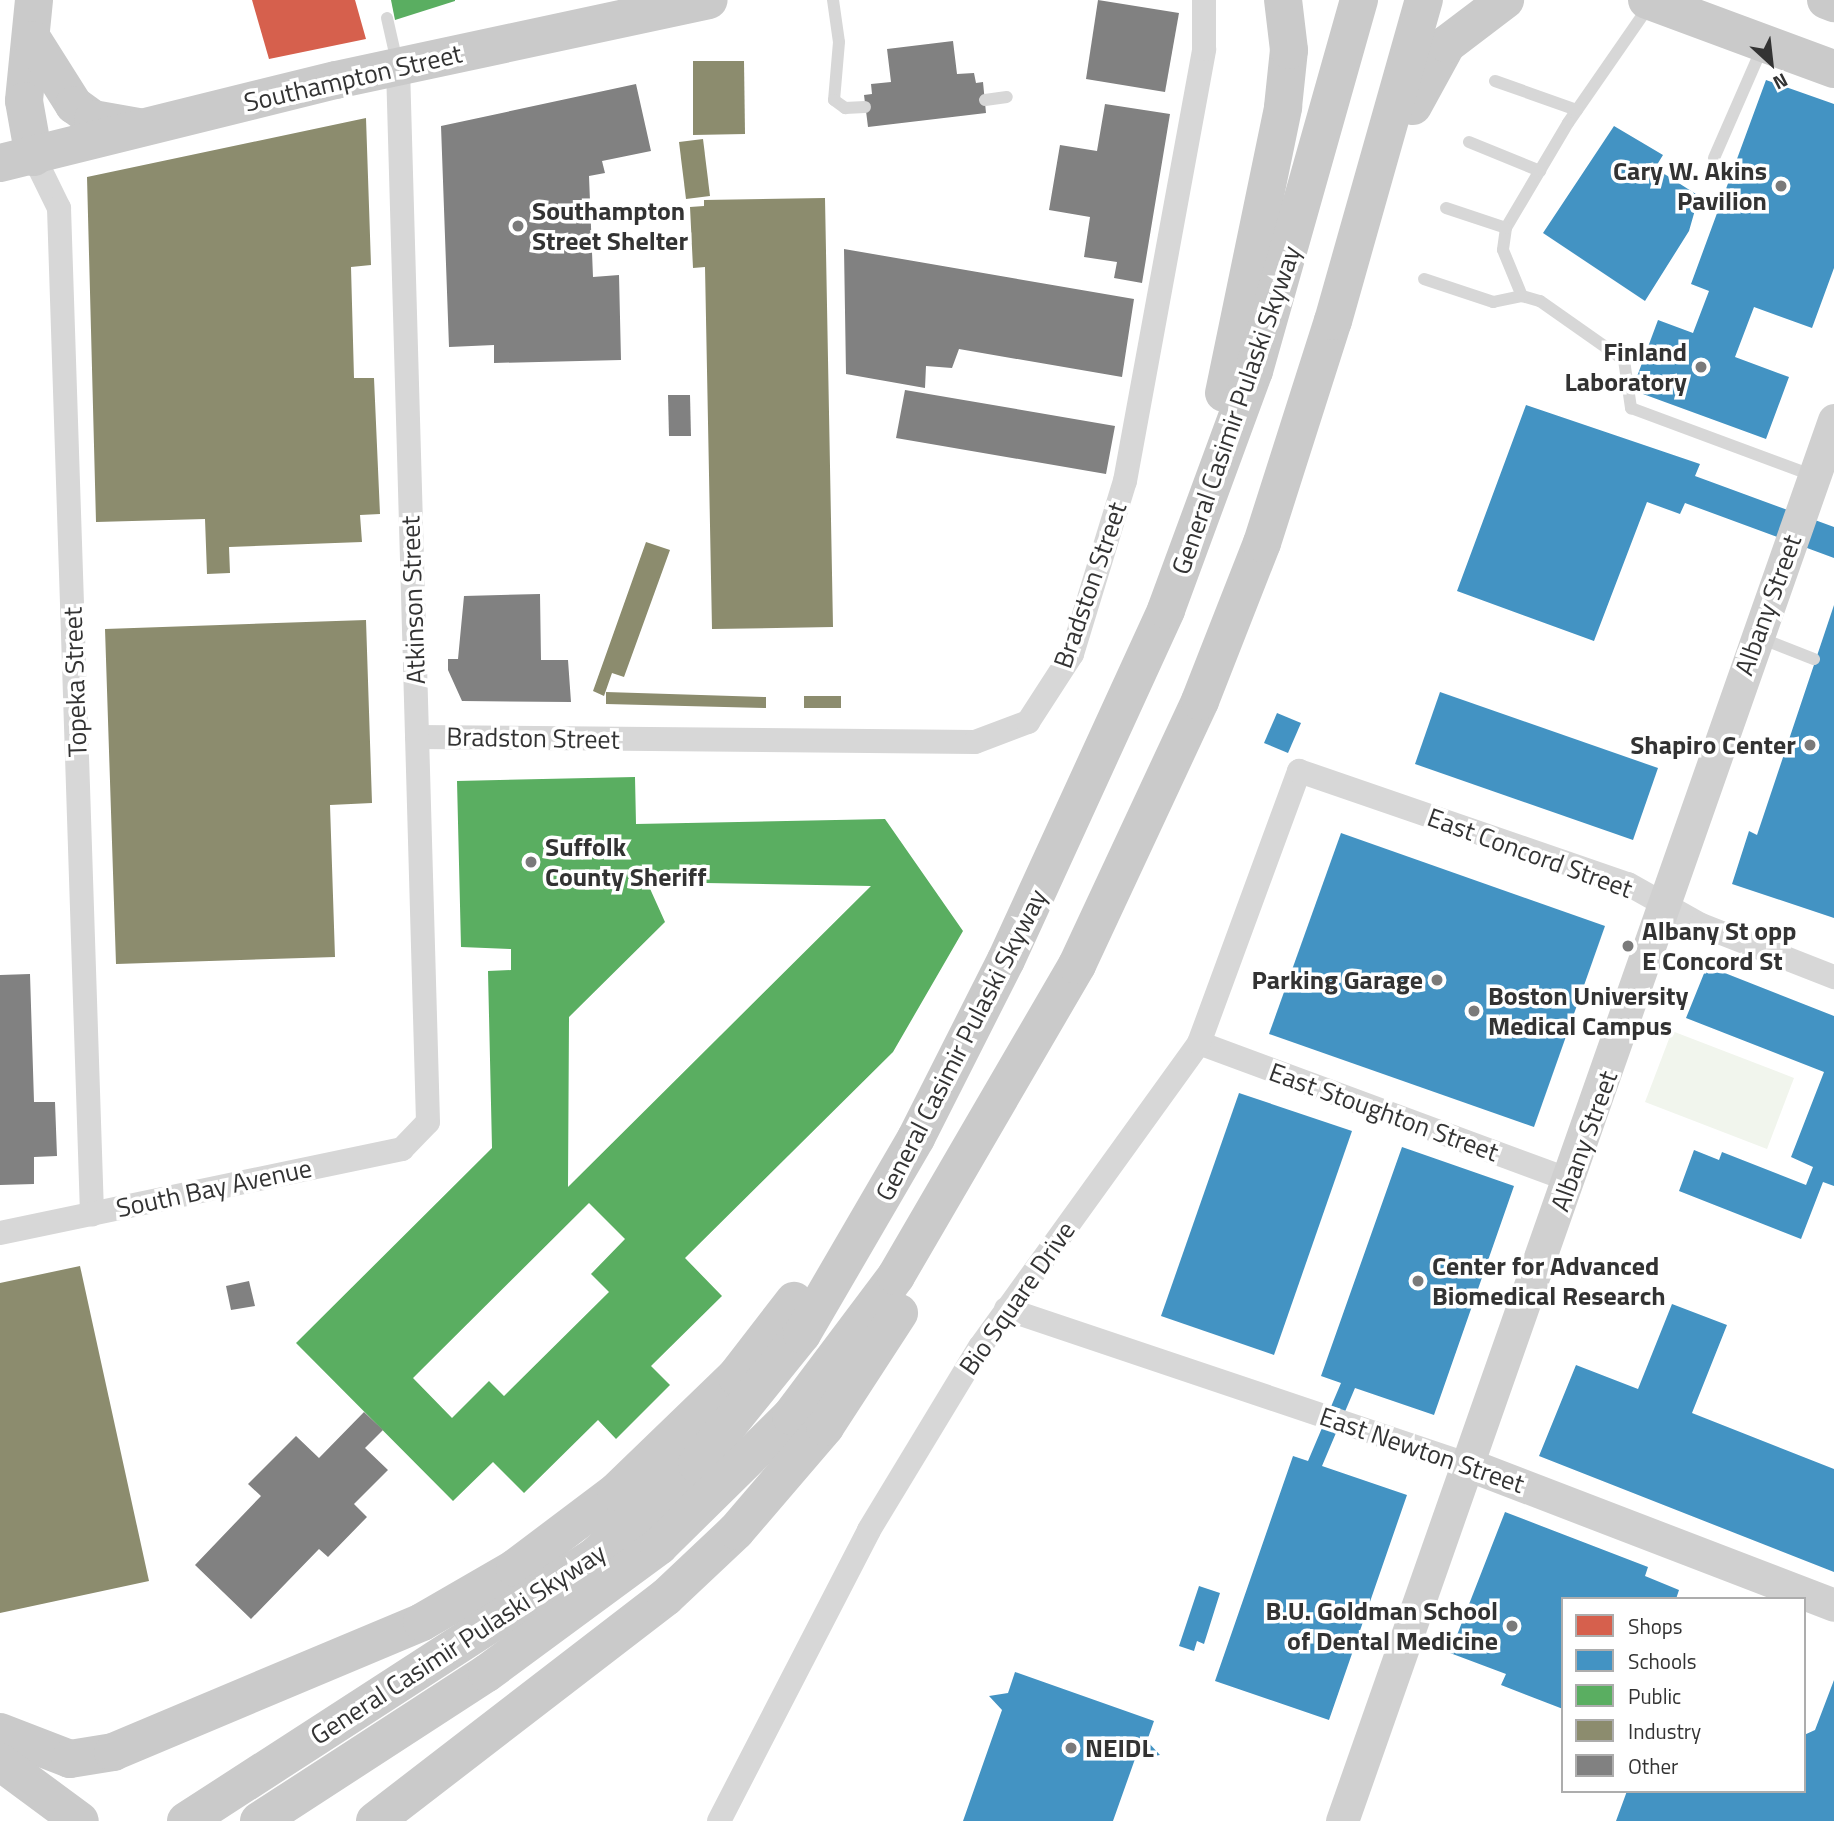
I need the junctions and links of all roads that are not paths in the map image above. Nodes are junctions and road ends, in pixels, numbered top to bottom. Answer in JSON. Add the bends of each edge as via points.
{"nodes":[{"id":1,"x":34,"y":0,"type":"edge"},
{"id":2,"x":708,"y":0,"type":"edge"},
{"id":3,"x":833,"y":0,"type":"edge"},
{"id":4,"x":1204,"y":0,"type":"edge"},
{"id":5,"x":1283,"y":0,"type":"edge"},
{"id":6,"x":1359,"y":0,"type":"edge"},
{"id":7,"x":1424,"y":0,"type":"edge"},
{"id":8,"x":1505,"y":0,"type":"edge"},
{"id":9,"x":1826,"y":0,"type":"edge"},
{"id":10,"x":1650,"y":1,"type":"edge"},
{"id":11,"x":1834,"y":3,"type":"edge"},
{"id":12,"x":387,"y":18,"type":"dead end"},
{"id":13,"x":33,"y":40,"type":"junction"},
{"id":14,"x":1765,"y":42,"type":"junction"},
{"id":15,"x":398,"y":66,"type":"junction"},
{"id":16,"x":1834,"y":69,"type":"edge"},
{"id":17,"x":1495,"y":81,"type":"dead end"},
{"id":18,"x":1007,"y":97,"type":"dead end"},
{"id":19,"x":985,"y":100,"type":"dead end"},
{"id":20,"x":865,"y":107,"type":"dead end"},
{"id":21,"x":1577,"y":110,"type":"junction"},
{"id":22,"x":154,"y":128,"type":"junction"},
{"id":23,"x":1469,"y":142,"type":"dead end"},
{"id":24,"x":1714,"y":158,"type":"dead end"},
{"id":25,"x":17,"y":160,"type":"edge"},
{"id":26,"x":1380,"y":166,"type":"junction"},
{"id":27,"x":1540,"y":171,"type":"junction"},
{"id":28,"x":1446,"y":208,"type":"dead end"},
{"id":29,"x":1506,"y":228,"type":"junction"},
{"id":30,"x":1424,"y":278,"type":"dead end"},
{"id":31,"x":1522,"y":296,"type":"junction"},
{"id":32,"x":1834,"y":420,"type":"edge"},
{"id":33,"x":1814,"y":477,"type":"junction"},
{"id":34,"x":1211,"y":498,"type":"junction"},
{"id":35,"x":1757,"y":636,"type":"junction"},
{"id":36,"x":1814,"y":659,"type":"dead end"},
{"id":37,"x":416,"y":737,"type":"junction"},
{"id":38,"x":1299,"y":771,"type":"joint"},
{"id":39,"x":1665,"y":907,"type":"junction"},
{"id":40,"x":1834,"y":977,"type":"edge"},
{"id":41,"x":1199,"y":1044,"type":"junction"},
{"id":42,"x":988,"y":1125,"type":"junction"},
{"id":43,"x":422,"y":1133,"type":"joint"},
{"id":44,"x":1570,"y":1180,"type":"junction"},
{"id":45,"x":92,"y":1214,"type":"junction"},
{"id":46,"x":872,"y":1219,"type":"junction"},
{"id":47,"x":0,"y":1233,"type":"edge"},
{"id":48,"x":1006,"y":1309,"type":"junction"},
{"id":49,"x":1467,"y":1464,"type":"junction"},
{"id":50,"x":1834,"y":1605,"type":"edge"},
{"id":51,"x":0,"y":1732,"type":"edge"},
{"id":52,"x":0,"y":1762,"type":"edge"},
{"id":53,"x":80,"y":1821,"type":"edge"},
{"id":54,"x":186,"y":1821,"type":"edge"},
{"id":55,"x":259,"y":1821,"type":"edge"},
{"id":56,"x":375,"y":1821,"type":"edge"},
{"id":57,"x":719,"y":1821,"type":"edge"},
{"id":58,"x":1342,"y":1821,"type":"edge"}],
"edges":[{"from":1,"to":13,"type":"main road"},
{"from":2,"to":15,"type":"main road","name":"Southampton Street"},
{"from":3,"to":20,"type":"lane","via":[[839,42],[834,100],[845,108]]},
{"from":4,"to":37,"type":"street","name":"Bradston Street","via":[[1204,49],[1125,481],[1072,654],[1028,722],[975,742]]},
{"from":5,"to":34,"type":"main road","via":[[1289,50],[1283,107],[1226,379]]},
{"from":6,"to":34,"type":"main road","name":"General Casimir Pulaski Skyway","via":[[1318,162]]},
{"from":7,"to":26,"type":"main road","name":"General Casimir Pulaski Skyway"},
{"from":8,"to":26,"type":"main road","via":[[1447,44]]},
{"from":9,"to":11,"type":"main road"},
{"from":10,"to":14,"type":"main road"},
{"from":10,"to":21,"type":"lane"},
{"from":12,"to":15,"type":"lane"},
{"from":13,"to":22,"type":"main road","via":[[59,88],[93,119]]},
{"from":13,"to":25,"type":"main road"},
{"from":14,"to":16,"type":"main road"},
{"from":14,"to":24,"type":"lane"},
{"from":15,"to":22,"type":"main road","name":"Southampton Street"},
{"from":15,"to":37,"type":"street","name":"Atkinson Street"},
{"from":17,"to":21,"type":"lane"},
{"from":18,"to":19,"type":"lane"},
{"from":21,"to":27,"type":"lane"},
{"from":22,"to":25,"type":"main road","name":"Southampton Street"},
{"from":23,"to":27,"type":"lane"},
{"from":25,"to":45,"type":"street","name":"Topeka Street","via":[[59,208]]},
{"from":26,"to":42,"type":"main road","name":"General Casimir Pulaski Skyway","via":[[1235,615],[1122,875]]},
{"from":27,"to":29,"type":"lane"},
{"from":28,"to":29,"type":"lane"},
{"from":29,"to":31,"type":"lane","via":[[1503,250]]},
{"from":30,"to":31,"type":"lane","via":[[1493,302]]},
{"from":31,"to":33,"type":"lane","via":[[1613,348],[1629,372],[1631,408]]},
{"from":32,"to":33,"type":"main road","name":"Albany Street"},
{"from":33,"to":35,"type":"main road","name":"Albany Street"},
{"from":34,"to":46,"type":"main road","name":"General Casimir Pulaski Skyway","via":[[1049,872]]},
{"from":35,"to":36,"type":"lane"},
{"from":35,"to":39,"type":"main road","name":"Albany Street"},
{"from":37,"to":43,"type":"street","name":"Atkinson Street","via":[[429,1109]]},
{"from":38,"to":39,"type":"street","name":"East Concord Street","via":[[1628,884]]},
{"from":38,"to":41,"type":"street","name":"Bio Square Drive"},
{"from":39,"to":40,"type":"street","name":"East Concord Street"},
{"from":39,"to":44,"type":"main road","name":"Albany Street"},
{"from":41,"to":44,"type":"street","name":"East Stoughton Street"},
{"from":41,"to":48,"type":"street","name":"Bio Square Drive"},
{"from":42,"to":55,"type":"main road","name":"General Casimir Pulaski Skyway","via":[[857,1333],[749,1461],[626,1574],[417,1720]]},
{"from":42,"to":56,"type":"main road","via":[[945,1231],[896,1319],[825,1427],[765,1499],[666,1597]]},
{"from":43,"to":45,"type":"street","name":"South Bay Avenue","via":[[402,1149]]},
{"from":44,"to":49,"type":"main road","name":"Albany Street"},
{"from":45,"to":47,"type":"street","name":"South Bay Avenue"},
{"from":46,"to":51,"type":"main road","via":[[807,1282],[736,1376],[674,1439],[586,1517],[482,1589],[391,1637],[113,1752],[70,1759]]},
{"from":46,"to":54,"type":"main road","name":"General Casimir Pulaski Skyway","via":[[771,1379],[667,1494],[557,1585]]},
{"from":48,"to":49,"type":"street","name":"East Newton Street"},
{"from":48,"to":57,"type":"street","name":"Bio Square Drive","via":[[869,1530]]},
{"from":49,"to":50,"type":"main road","name":"East Newton Street"},
{"from":49,"to":58,"type":"main road","name":"Albany Street"},
{"from":52,"to":53,"type":"main road"}]}
